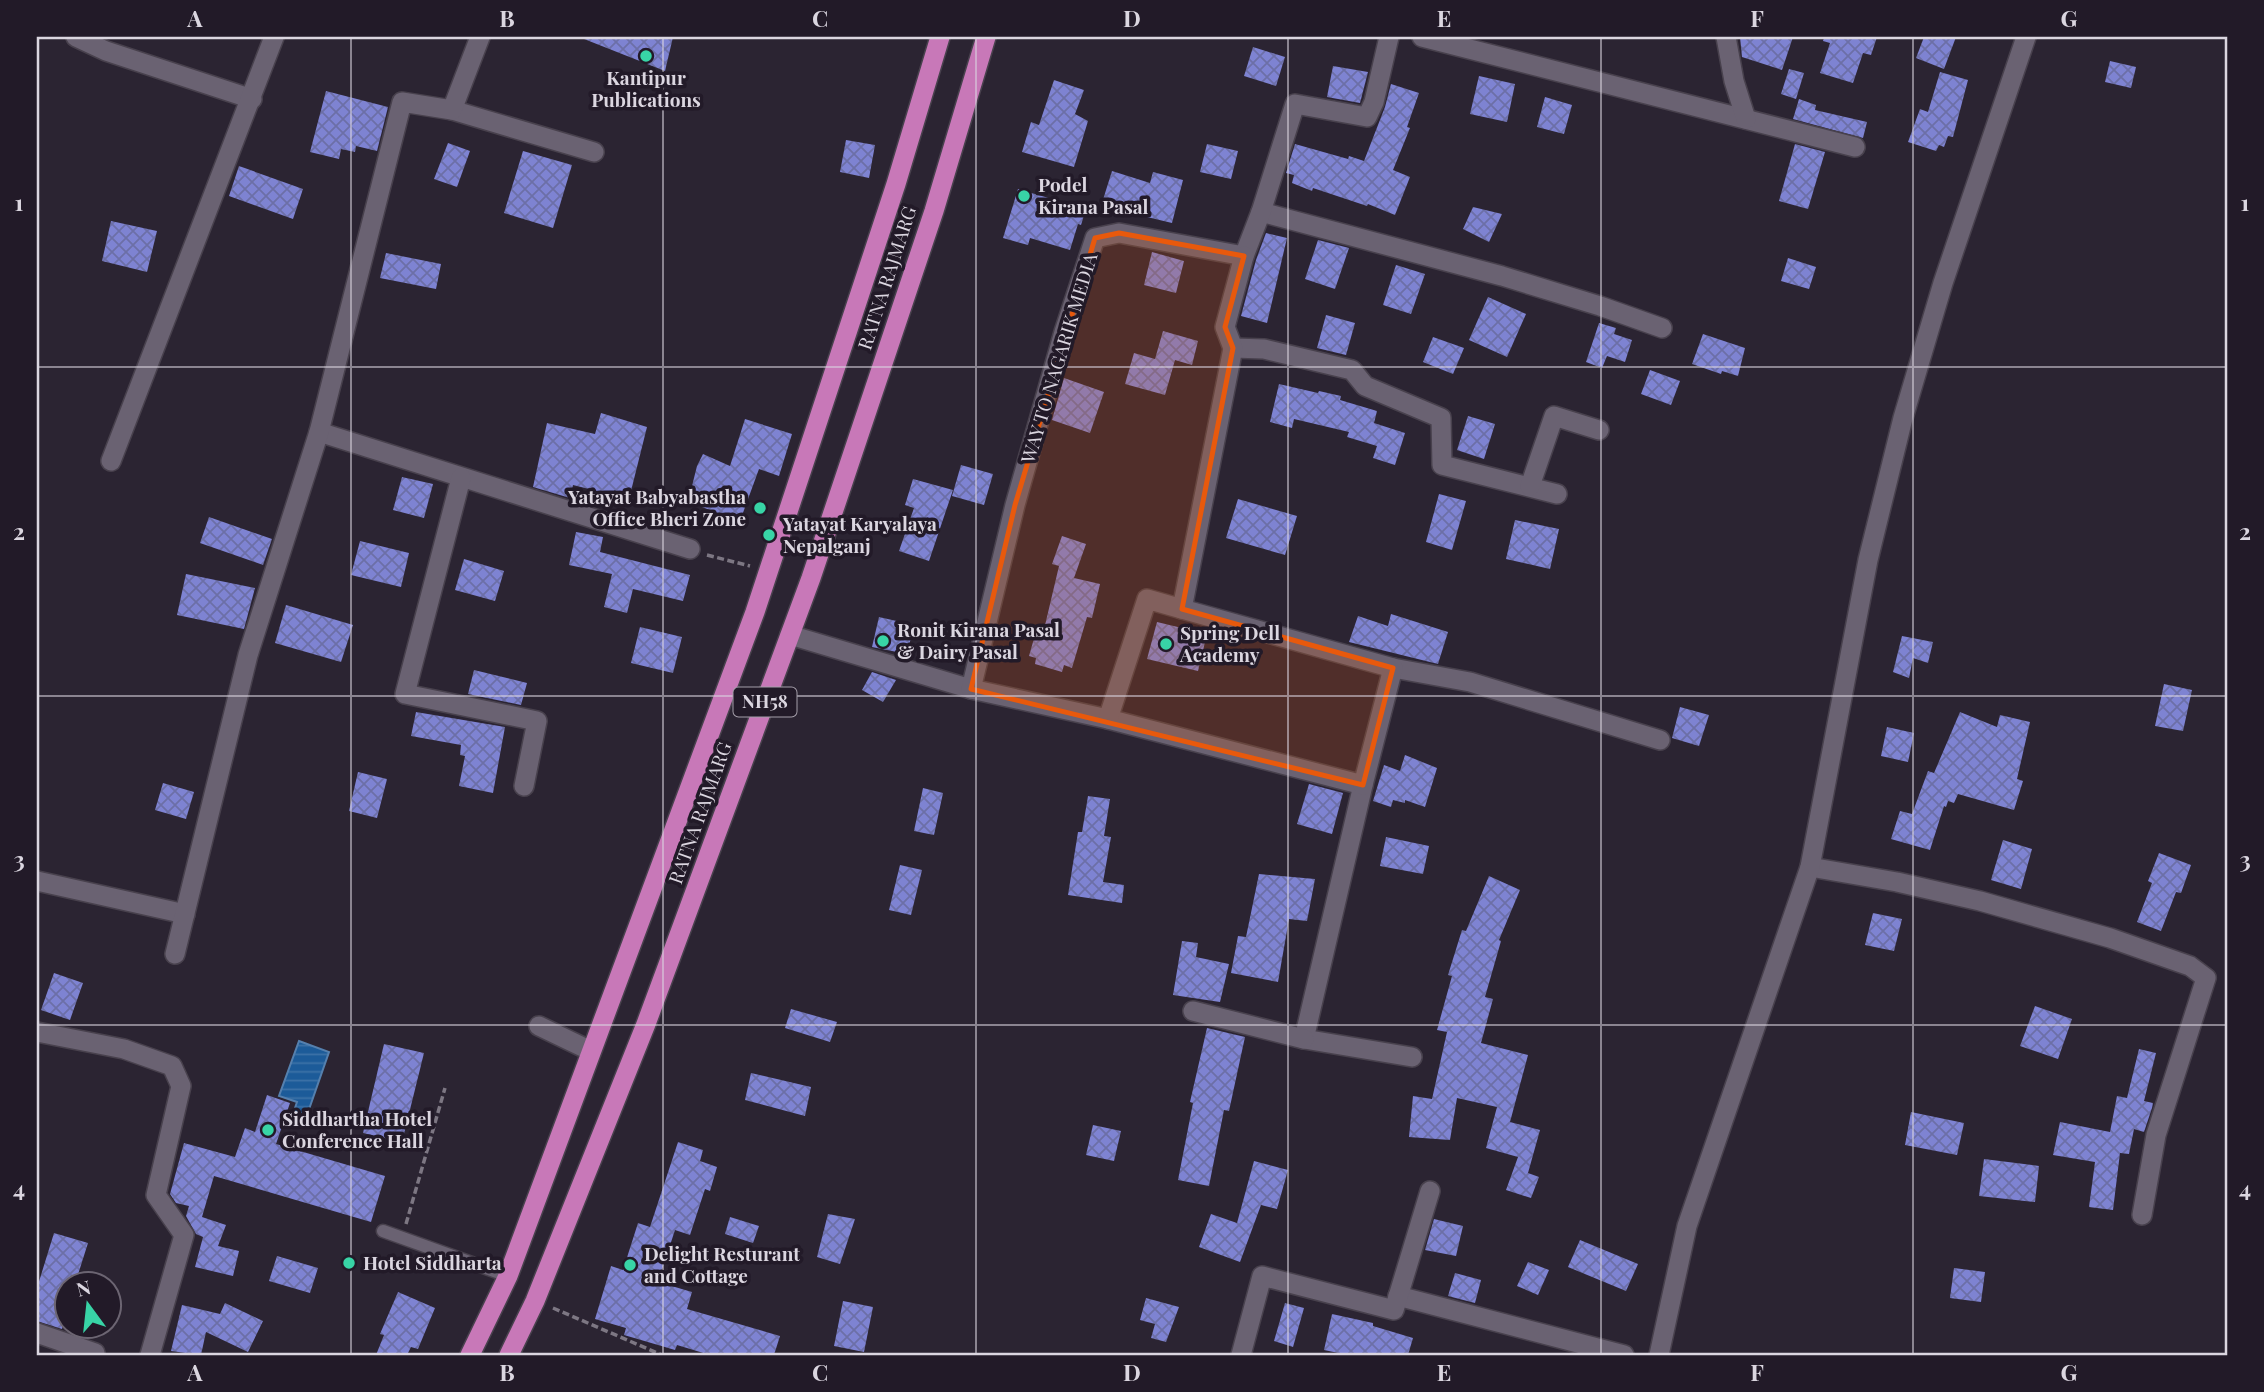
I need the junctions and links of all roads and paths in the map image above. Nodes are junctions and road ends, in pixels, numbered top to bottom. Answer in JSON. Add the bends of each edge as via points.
{"nodes":[{"id":1,"x":76,"y":37,"type":"edge"},
{"id":2,"x":274,"y":37,"type":"edge"},
{"id":3,"x":480,"y":37,"type":"edge"},
{"id":4,"x":940,"y":37,"type":"edge"},
{"id":5,"x":986,"y":37,"type":"edge"},
{"id":6,"x":1389,"y":37,"type":"edge"},
{"id":7,"x":1422,"y":37,"type":"edge"},
{"id":8,"x":1726,"y":37,"type":"edge"},
{"id":9,"x":2026,"y":37,"type":"edge"},
{"id":10,"x":251,"y":99,"type":"junction"},
{"id":11,"x":452,"y":110,"type":"junction"},
{"id":12,"x":1746,"y":119,"type":"junction"},
{"id":13,"x":1855,"y":147,"type":"dead end"},
{"id":14,"x":594,"y":152,"type":"dead end"},
{"id":15,"x":1261,"y":212,"type":"junction"},
{"id":16,"x":1244,"y":256,"type":"junction"},
{"id":17,"x":1662,"y":328,"type":"dead end"},
{"id":18,"x":1233,"y":348,"type":"junction"},
{"id":19,"x":1599,"y":430,"type":"dead end"},
{"id":20,"x":319,"y":432,"type":"junction"},
{"id":21,"x":111,"y":461,"type":"dead end"},
{"id":22,"x":461,"y":478,"type":"junction"},
{"id":23,"x":1530,"y":486,"type":"junction"},
{"id":24,"x":1557,"y":494,"type":"dead end"},
{"id":25,"x":690,"y":549,"type":"joint"},
{"id":26,"x":769,"y":572,"type":"junction"},
{"id":27,"x":1182,"y":609,"type":"junction"},
{"id":28,"x":790,"y":635,"type":"junction"},
{"id":29,"x":1393,"y":668,"type":"junction"},
{"id":30,"x":971,"y":688,"type":"junction"},
{"id":31,"x":1108,"y":719,"type":"junction"},
{"id":32,"x":1660,"y":740,"type":"dead end"},
{"id":33,"x":524,"y":786,"type":"dead end"},
{"id":34,"x":1363,"y":786,"type":"junction"},
{"id":35,"x":1810,"y":867,"type":"junction"},
{"id":36,"x":37,"y":880,"type":"edge"},
{"id":37,"x":185,"y":914,"type":"junction"},
{"id":38,"x":175,"y":954,"type":"dead end"},
{"id":39,"x":1193,"y":1011,"type":"dead end"},
{"id":40,"x":539,"y":1026,"type":"dead end"},
{"id":41,"x":37,"y":1032,"type":"edge"},
{"id":42,"x":1304,"y":1039,"type":"junction"},
{"id":43,"x":591,"y":1051,"type":"junction"},
{"id":44,"x":1412,"y":1057,"type":"dead end"},
{"id":45,"x":446,"y":1088,"type":"dead end"},
{"id":46,"x":1430,"y":1191,"type":"dead end"},
{"id":47,"x":2142,"y":1215,"type":"dead end"},
{"id":48,"x":383,"y":1231,"type":"dead end"},
{"id":49,"x":402,"y":1238,"type":"junction"},
{"id":50,"x":508,"y":1276,"type":"junction"},
{"id":51,"x":1398,"y":1296,"type":"junction"},
{"id":52,"x":535,"y":1301,"type":"junction"},
{"id":53,"x":37,"y":1333,"type":"edge"},
{"id":54,"x":97,"y":1355,"type":"edge"},
{"id":55,"x":150,"y":1355,"type":"edge"},
{"id":56,"x":470,"y":1355,"type":"edge"},
{"id":57,"x":509,"y":1355,"type":"edge"},
{"id":58,"x":662,"y":1355,"type":"edge"},
{"id":59,"x":1241,"y":1355,"type":"edge"},
{"id":60,"x":1624,"y":1355,"type":"edge"},
{"id":61,"x":1659,"y":1355,"type":"edge"}],
"edges":[{"from":1,"to":10,"type":"street"},
{"from":2,"to":10,"type":"street"},
{"from":3,"to":11,"type":"street"},
{"from":4,"to":26,"type":"highway","name":"RATNA RAJMARG","number":"NH58"},
{"from":5,"to":28,"type":"highway","name":"RATNA RAJMARG","number":"NH58","via":[[933,211]]},
{"from":6,"to":15,"type":"street","via":[[1367,117],[1295,104]]},
{"from":7,"to":12,"type":"street"},
{"from":8,"to":12,"type":"street"},
{"from":9,"to":35,"type":"street","via":[[1903,418],[1868,560]]},
{"from":10,"to":21,"type":"street"},
{"from":11,"to":14,"type":"street"},
{"from":11,"to":20,"type":"street","via":[[402,102]]},
{"from":12,"to":13,"type":"street"},
{"from":15,"to":16,"type":"street"},
{"from":15,"to":17,"type":"street","via":[[1503,276]]},
{"from":16,"to":18,"type":"street","via":[[1225,327]]},
{"from":16,"to":30,"type":"street","name":"WAY TO NAGARIK MEDIA","via":[[1119,233],[1095,238],[1015,505]]},
{"from":18,"to":23,"type":"street","via":[[1264,349],[1352,370],[1365,386],[1441,418],[1441,465]]},
{"from":18,"to":27,"type":"street"},
{"from":19,"to":23,"type":"street","via":[[1554,416]]},
{"from":20,"to":22,"type":"street"},
{"from":20,"to":37,"type":"street","via":[[248,655]]},
{"from":22,"to":25,"type":"street"},
{"from":22,"to":33,"type":"street","via":[[405,694],[537,721]]},
{"from":23,"to":24,"type":"street"},
{"from":25,"to":26,"type":"path"},
{"from":26,"to":43,"type":"highway","name":"RATNA RAJMARG","number":"NH58"},
{"from":27,"to":29,"type":"street"},
{"from":27,"to":31,"type":"street","via":[[1147,599]]},
{"from":28,"to":30,"type":"street"},
{"from":28,"to":52,"type":"highway","name":"RATNA RAJMARG","number":"NH58","via":[[646,1024]]},
{"from":29,"to":32,"type":"street","via":[[1470,682]]},
{"from":29,"to":34,"type":"street"},
{"from":30,"to":31,"type":"street"},
{"from":31,"to":34,"type":"street"},
{"from":34,"to":42,"type":"street"},
{"from":35,"to":47,"type":"street","via":[[1980,901],[2110,938],[2190,966],[2206,978],[2156,1135]]},
{"from":35,"to":61,"type":"street","via":[[1687,1226]]},
{"from":36,"to":37,"type":"street"},
{"from":37,"to":38,"type":"street"},
{"from":39,"to":42,"type":"street"},
{"from":40,"to":43,"type":"street"},
{"from":41,"to":55,"type":"street","via":[[124,1049],[172,1066],[181,1086],[156,1195],[184,1235]]},
{"from":42,"to":44,"type":"street"},
{"from":43,"to":50,"type":"highway","name":"RATNA RAJMARG","number":"NH58"},
{"from":45,"to":49,"type":"path"},
{"from":46,"to":51,"type":"street"},
{"from":48,"to":49,"type":"lane"},
{"from":49,"to":50,"type":"lane"},
{"from":50,"to":56,"type":"highway","name":"RATNA RAJMARG","number":"NH58"},
{"from":51,"to":59,"type":"street","via":[[1394,1310],[1262,1276]]},
{"from":51,"to":60,"type":"street"},
{"from":52,"to":57,"type":"highway","name":"RATNA RAJMARG","number":"NH58"},
{"from":52,"to":58,"type":"path"},
{"from":53,"to":54,"type":"street"}]}
